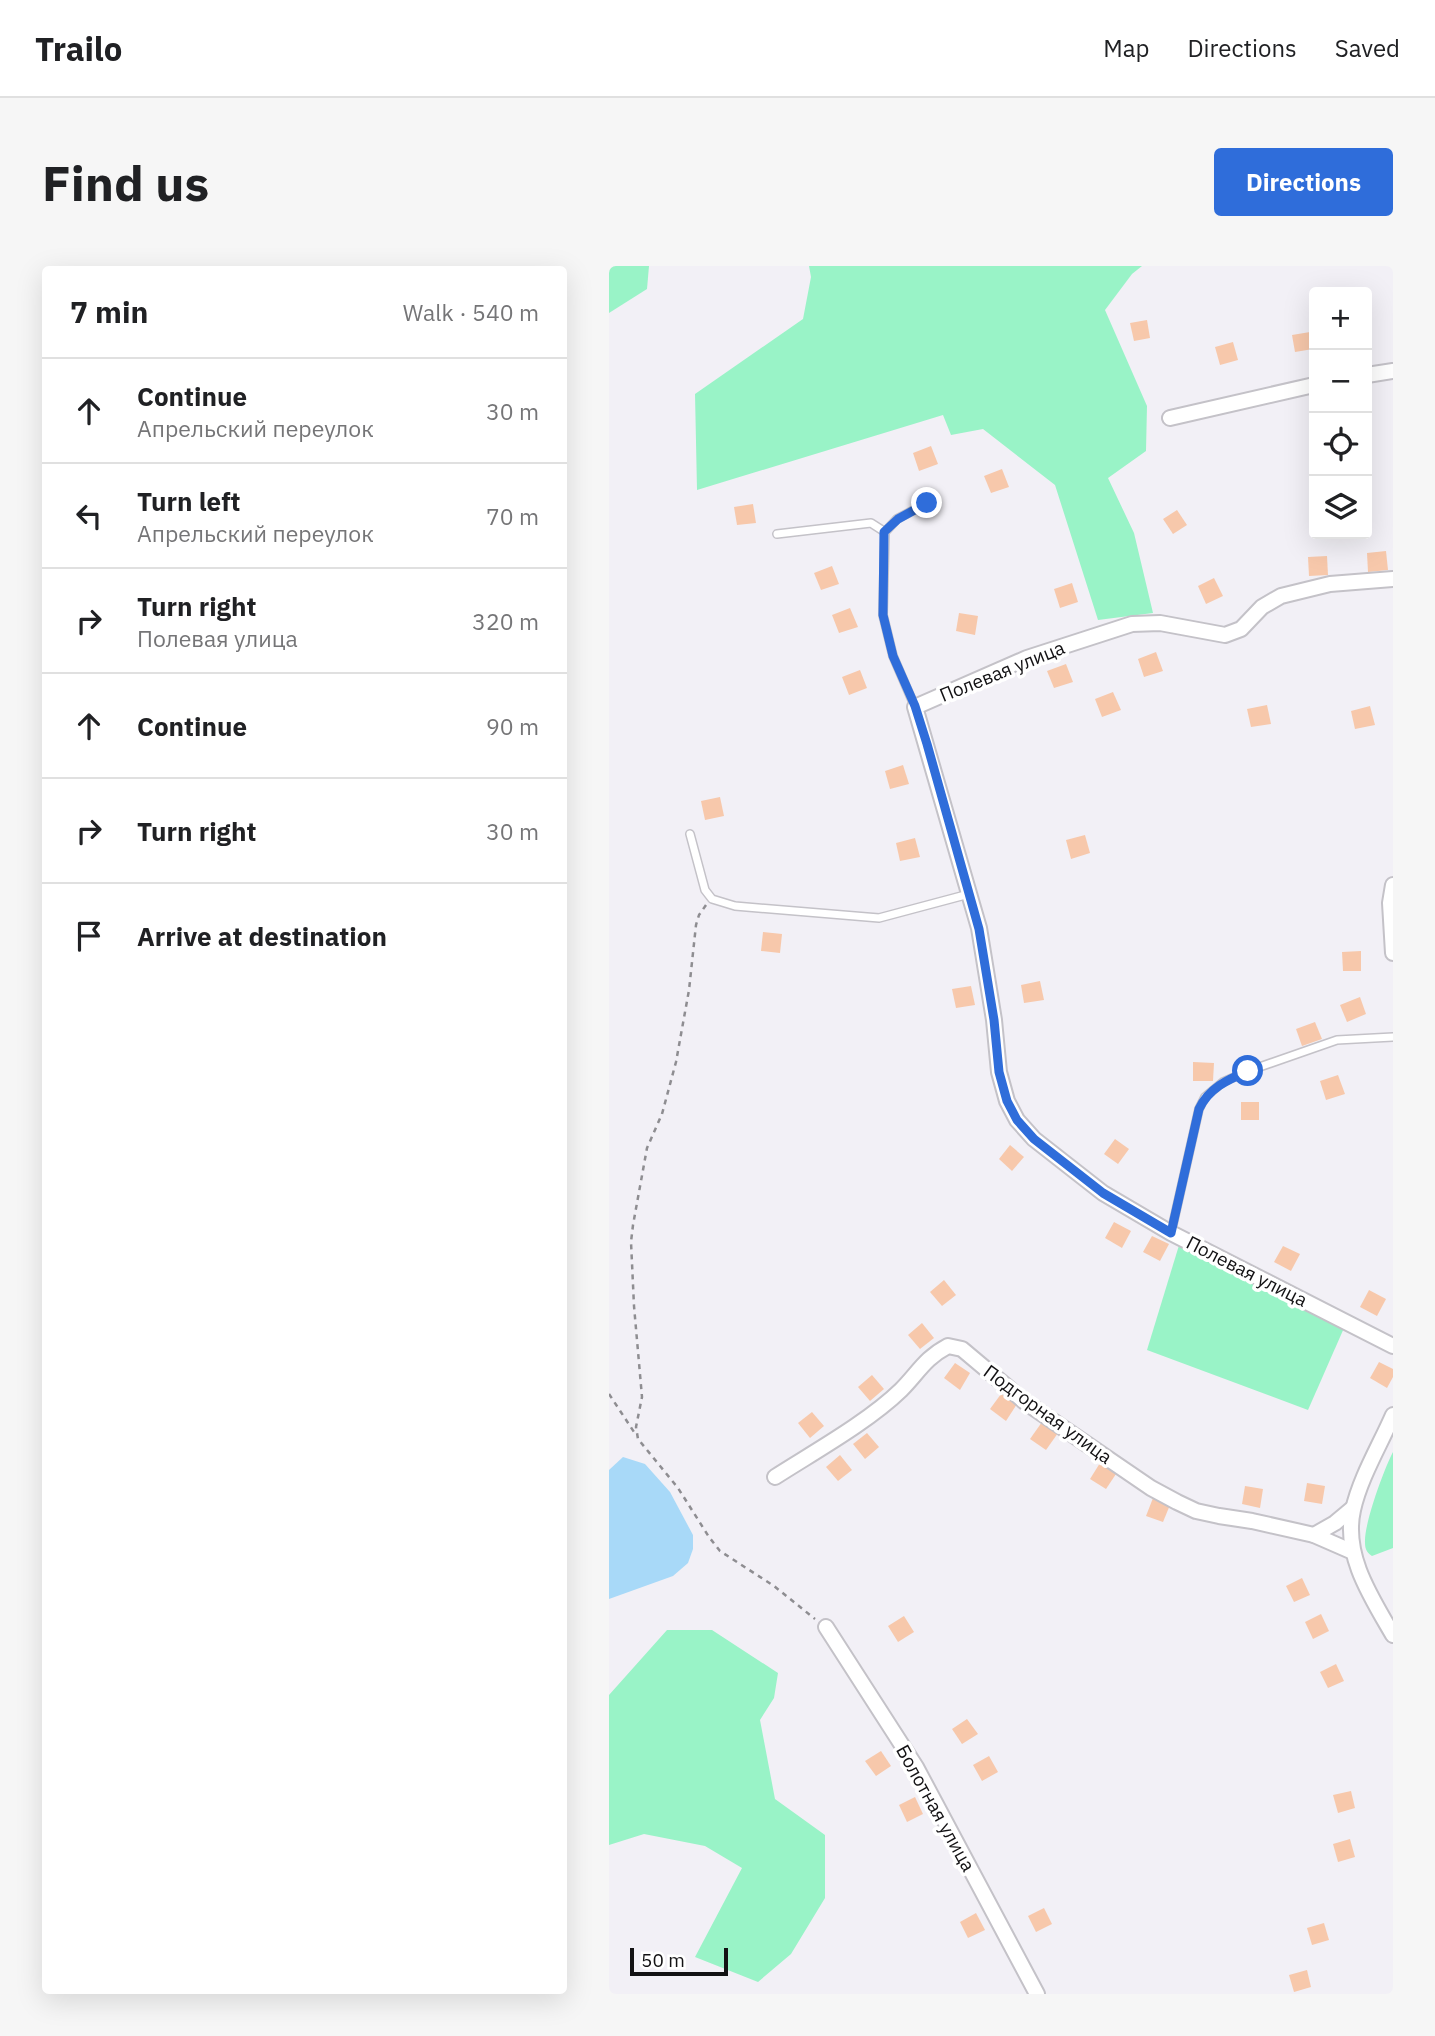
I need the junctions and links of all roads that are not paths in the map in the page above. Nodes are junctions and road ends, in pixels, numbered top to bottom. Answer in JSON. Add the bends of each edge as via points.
{"nodes":[{"id":1,"x":1393,"y":371,"type":"edge"},
{"id":2,"x":1372,"y":374,"type":"edge"},
{"id":3,"x":1309,"y":386,"type":"edge"},
{"id":4,"x":1170,"y":418,"type":"dead end"},
{"id":5,"x":927,"y":503,"type":"dead end"},
{"id":6,"x":884,"y":532,"type":"junction"},
{"id":7,"x":777,"y":534,"type":"dead end"},
{"id":8,"x":1393,"y":579,"type":"edge"},
{"id":9,"x":915,"y":706,"type":"junction"},
{"id":10,"x":690,"y":834,"type":"dead end"},
{"id":11,"x":1393,"y":885,"type":"edge"},
{"id":12,"x":970,"y":894,"type":"junction"},
{"id":13,"x":1393,"y":953,"type":"edge"},
{"id":14,"x":1393,"y":1037,"type":"edge"},
{"id":15,"x":1171,"y":1233,"type":"junction"},
{"id":16,"x":1393,"y":1346,"type":"edge"},
{"id":17,"x":1393,"y":1415,"type":"edge"},
{"id":18,"x":775,"y":1477,"type":"dead end"},
{"id":19,"x":1353,"y":1508,"type":"junction"},
{"id":20,"x":1314,"y":1535,"type":"junction"},
{"id":21,"x":1353,"y":1552,"type":"junction"},
{"id":22,"x":826,"y":1628,"type":"road end"},
{"id":23,"x":1393,"y":1635,"type":"edge"},
{"id":24,"x":1037,"y":1994,"type":"edge"}],
"edges":[{"from":1,"to":2,"type":"street"},
{"from":3,"to":4,"type":"street"},
{"from":5,"to":6,"type":"lane"},
{"from":6,"to":7,"type":"lane","via":[[871,523]]},
{"from":6,"to":9,"type":"lane","via":[[883,615],[893,656]]},
{"from":8,"to":9,"type":"street","name":"Полевая улица","via":[[1330,584],[1281,596],[1262,607],[1241,629],[1225,635],[1160,623],[1132,624],[1027,658]]},
{"from":9,"to":12,"type":"street","name":"Полевая улица"},
{"from":10,"to":12,"type":"lane","via":[[705,890],[712,899],[735,906],[879,918]]},
{"from":11,"to":13,"type":"street"},
{"from":12,"to":15,"type":"street","name":"Полевая улица","via":[[999,1072],[1017,1120],[1103,1193]]},
{"from":14,"to":15,"type":"lane","via":[[1338,1040],[1223,1082],[1205,1097]]},
{"from":15,"to":16,"type":"street","name":"Полевая улица"},
{"from":17,"to":19,"type":"street"},
{"from":18,"to":20,"type":"street","name":"Подгорная улица","via":[[891,1398],[922,1363],[948,1346],[962,1349],[1025,1402],[1177,1502],[1196,1511]]},
{"from":19,"to":20,"type":"street"},
{"from":19,"to":21,"type":"street"},
{"from":20,"to":21,"type":"street","name":"Подгорная улица"},
{"from":21,"to":23,"type":"street","via":[[1367,1591]]},
{"from":22,"to":24,"type":"street","name":"Болотная улица","via":[[916,1767]]}]}
